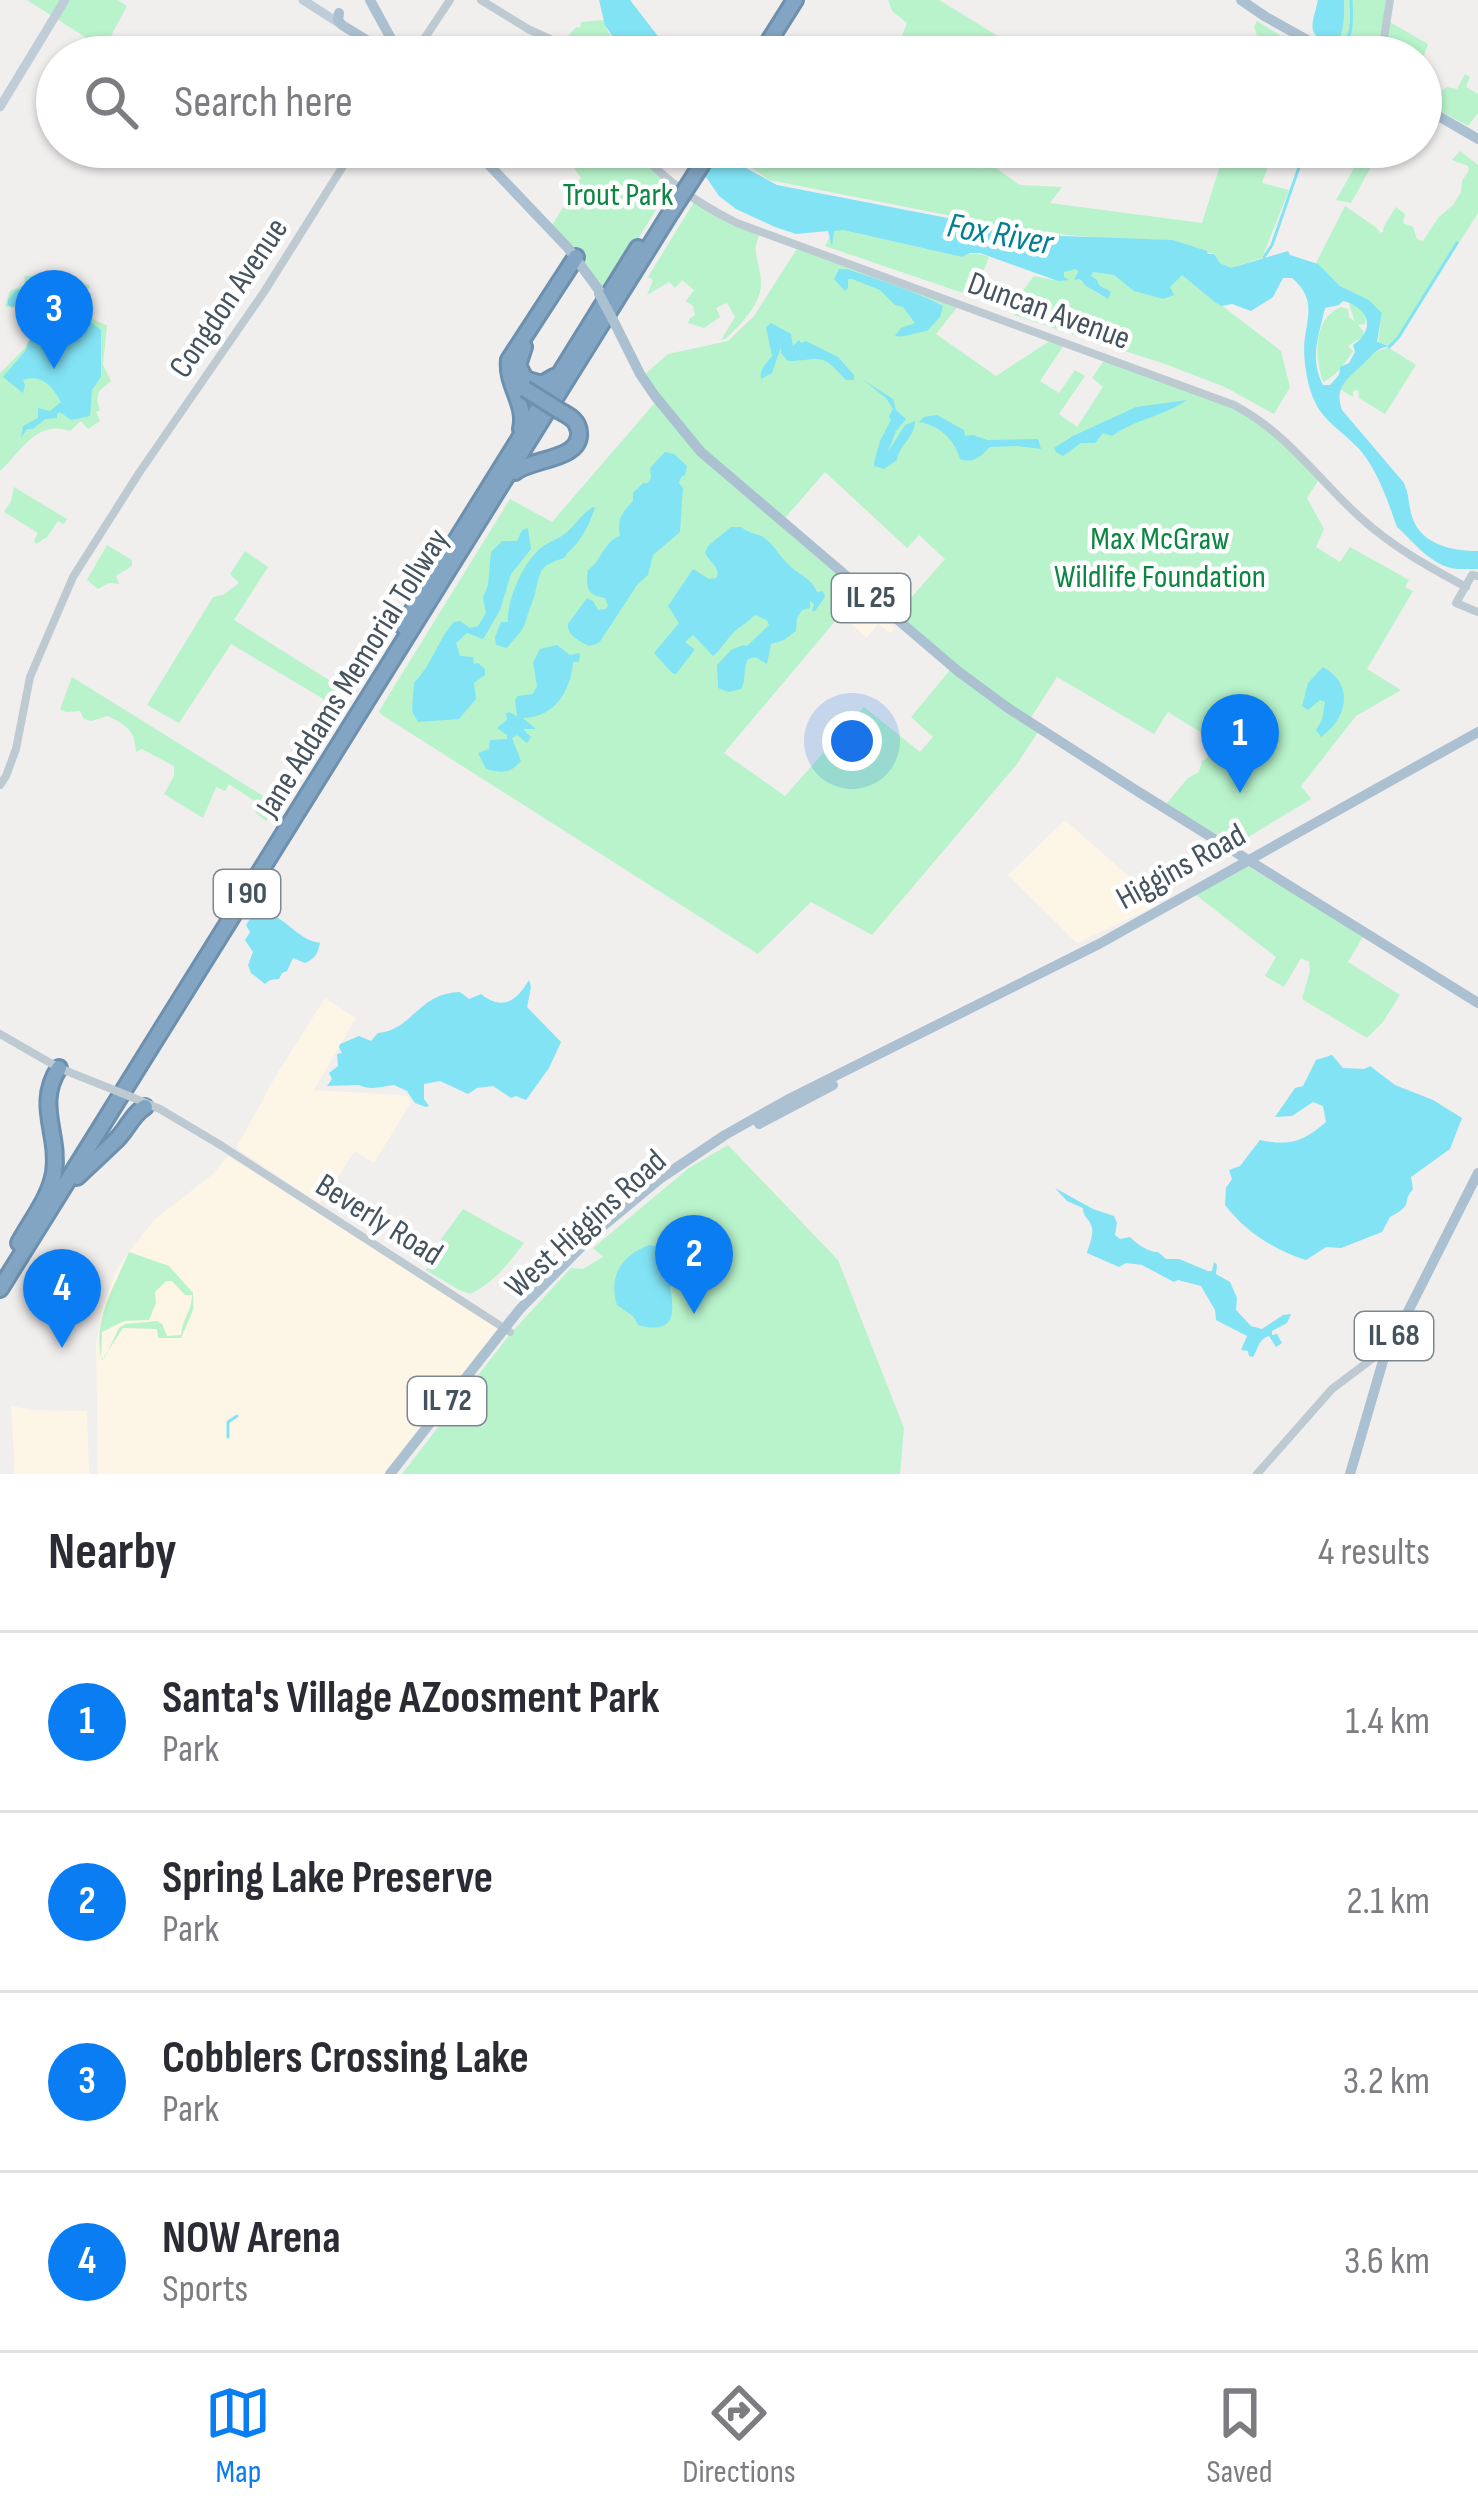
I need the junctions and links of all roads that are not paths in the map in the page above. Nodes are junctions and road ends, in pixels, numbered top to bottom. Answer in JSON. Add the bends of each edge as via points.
{"nodes":[{"id":1,"x":65,"y":0,"type":"edge"},
{"id":2,"x":303,"y":0,"type":"edge"},
{"id":3,"x":370,"y":0,"type":"edge"},
{"id":4,"x":450,"y":0,"type":"edge"},
{"id":5,"x":481,"y":0,"type":"edge"},
{"id":6,"x":795,"y":0,"type":"edge"},
{"id":7,"x":804,"y":0,"type":"edge"},
{"id":8,"x":1239,"y":0,"type":"edge"},
{"id":9,"x":1390,"y":0,"type":"edge"},
{"id":10,"x":339,"y":14,"type":"edge"},
{"id":11,"x":43,"y":36,"type":"edge"},
{"id":12,"x":368,"y":36,"type":"edge"},
{"id":13,"x":386,"y":36,"type":"edge"},
{"id":14,"x":426,"y":36,"type":"edge"},
{"id":15,"x":543,"y":36,"type":"edge"},
{"id":16,"x":772,"y":36,"type":"edge"},
{"id":17,"x":782,"y":36,"type":"edge"},
{"id":18,"x":1298,"y":36,"type":"edge"},
{"id":19,"x":1384,"y":36,"type":"edge"},
{"id":20,"x":36,"y":48,"type":"edge"},
{"id":21,"x":0,"y":107,"type":"edge"},
{"id":22,"x":1442,"y":116,"type":"edge"},
{"id":23,"x":1478,"y":137,"type":"edge"},
{"id":24,"x":341,"y":168,"type":"edge"},
{"id":25,"x":492,"y":168,"type":"edge"},
{"id":26,"x":657,"y":168,"type":"edge"},
{"id":27,"x":691,"y":168,"type":"edge"},
{"id":28,"x":697,"y":168,"type":"edge"},
{"id":29,"x":667,"y":210,"type":"junction"},
{"id":30,"x":573,"y":259,"type":"junction"},
{"id":31,"x":538,"y":322,"type":"junction"},
{"id":32,"x":520,"y":342,"type":"junction"},
{"id":33,"x":565,"y":364,"type":"junction"},
{"id":34,"x":524,"y":391,"type":"junction"},
{"id":35,"x":559,"y":406,"type":"junction"},
{"id":36,"x":500,"y":489,"type":"junction"},
{"id":37,"x":483,"y":496,"type":"junction"},
{"id":38,"x":1477,"y":575,"type":"edge"},
{"id":39,"x":1466,"y":586,"type":"junction"},
{"id":40,"x":1478,"y":612,"type":"edge"},
{"id":41,"x":1478,"y":732,"type":"edge"},
{"id":42,"x":0,"y":785,"type":"edge"},
{"id":43,"x":1245,"y":857,"type":"junction"},
{"id":44,"x":1477,"y":1001,"type":"edge"},
{"id":45,"x":0,"y":1035,"type":"edge"},
{"id":46,"x":58,"y":1070,"type":"junction"},
{"id":47,"x":135,"y":1101,"type":"junction"},
{"id":48,"x":790,"y":1102,"type":"joint"},
{"id":49,"x":1478,"y":1173,"type":"edge"},
{"id":50,"x":1,"y":1281,"type":"edge"},
{"id":51,"x":507,"y":1330,"type":"junction"},
{"id":52,"x":1389,"y":1346,"type":"junction"},
{"id":53,"x":395,"y":1474,"type":"edge"},
{"id":54,"x":1257,"y":1474,"type":"edge"},
{"id":55,"x":1350,"y":1474,"type":"edge"}],
"edges":[{"from":1,"to":11,"type":"main road"},
{"from":2,"to":10,"type":"main road"},
{"from":3,"to":13,"type":"main road"},
{"from":4,"to":14,"type":"street"},
{"from":5,"to":15,"type":"street"},
{"from":6,"to":16,"type":"highway"},
{"from":7,"to":17,"type":"highway"},
{"from":8,"to":18,"type":"main road"},
{"from":9,"to":19,"type":"street"},
{"from":10,"to":12,"type":"main road"},
{"from":20,"to":21,"type":"main road"},
{"from":22,"to":23,"type":"main road"},
{"from":24,"to":42,"type":"street","name":"Congdon Avenue","via":[[64,594],[30,676]]},
{"from":25,"to":30,"type":"main road","number":"IL 25"},
{"from":26,"to":39,"type":"street","name":"Duncan Avenue","via":[[737,223],[1216,397],[1293,446],[1384,538]]},
{"from":27,"to":29,"type":"highway","name":"Jane Addams Memorial Tollway","number":"I 90","bridge":true},
{"from":28,"to":29,"type":"highway","name":"Jane Addams Memorial Tollway","number":"I 90","bridge":true},
{"from":29,"to":33,"type":"highway","name":"Jane Addams Memorial Tollway","number":"I 90"},
{"from":29,"to":35,"type":"highway","name":"Jane Addams Memorial Tollway","number":"I 90"},
{"from":30,"to":31,"type":"highway"},
{"from":30,"to":32,"type":"highway"},
{"from":30,"to":43,"type":"main road","number":"IL 25","bridge":true,"via":[[655,396],[719,470],[1011,710]]},
{"from":31,"to":33,"type":"highway","via":[[520,356],[521,375],[544,384]]},
{"from":31,"to":34,"type":"highway","via":[[514,364]]},
{"from":32,"to":34,"type":"highway","via":[[510,368]]},
{"from":32,"to":37,"type":"highway","via":[[508,371],[523,422]]},
{"from":33,"to":37,"type":"highway","name":"Jane Addams Memorial Tollway","number":"I 90"},
{"from":34,"to":35,"type":"highway","bridge":true},
{"from":35,"to":36,"type":"highway","name":"Jane Addams Memorial Tollway","number":"I 90"},
{"from":35,"to":36,"type":"highway","via":[[578,425],[574,448],[522,466]]},
{"from":36,"to":50,"type":"highway","name":"Jane Addams Memorial Tollway","number":"I 90"},
{"from":37,"to":50,"type":"highway","name":"Jane Addams Memorial Tollway","number":"I 90"},
{"from":38,"to":39,"type":"street"},
{"from":39,"to":40,"type":"street","via":[[1456,603]]},
{"from":41,"to":43,"type":"main road","name":"Higgins Road"},
{"from":43,"to":44,"type":"main road","number":"IL 25"},
{"from":43,"to":48,"type":"main road","name":"Higgins Road","number":"IL 72","via":[[1066,965]]},
{"from":45,"to":46,"type":"street","name":"Beverly Road"},
{"from":46,"to":47,"type":"street","name":"Beverly Road","bridge":true},
{"from":46,"to":50,"type":"highway","via":[[47,1097],[52,1180]]},
{"from":47,"to":50,"type":"highway","via":[[132,1122],[76,1178]]},
{"from":47,"to":51,"type":"street","name":"Beverly Road","via":[[160,1109]]},
{"from":48,"to":51,"type":"main road","name":"West Higgins Road","number":"IL 72","via":[[652,1193]]},
{"from":49,"to":52,"type":"main road","number":"IL 68"},
{"from":51,"to":53,"type":"main road","name":"West Higgins Road","number":"IL 72"},
{"from":52,"to":54,"type":"street","via":[[1332,1389]]},
{"from":52,"to":55,"type":"main road","number":"IL 68"}]}
